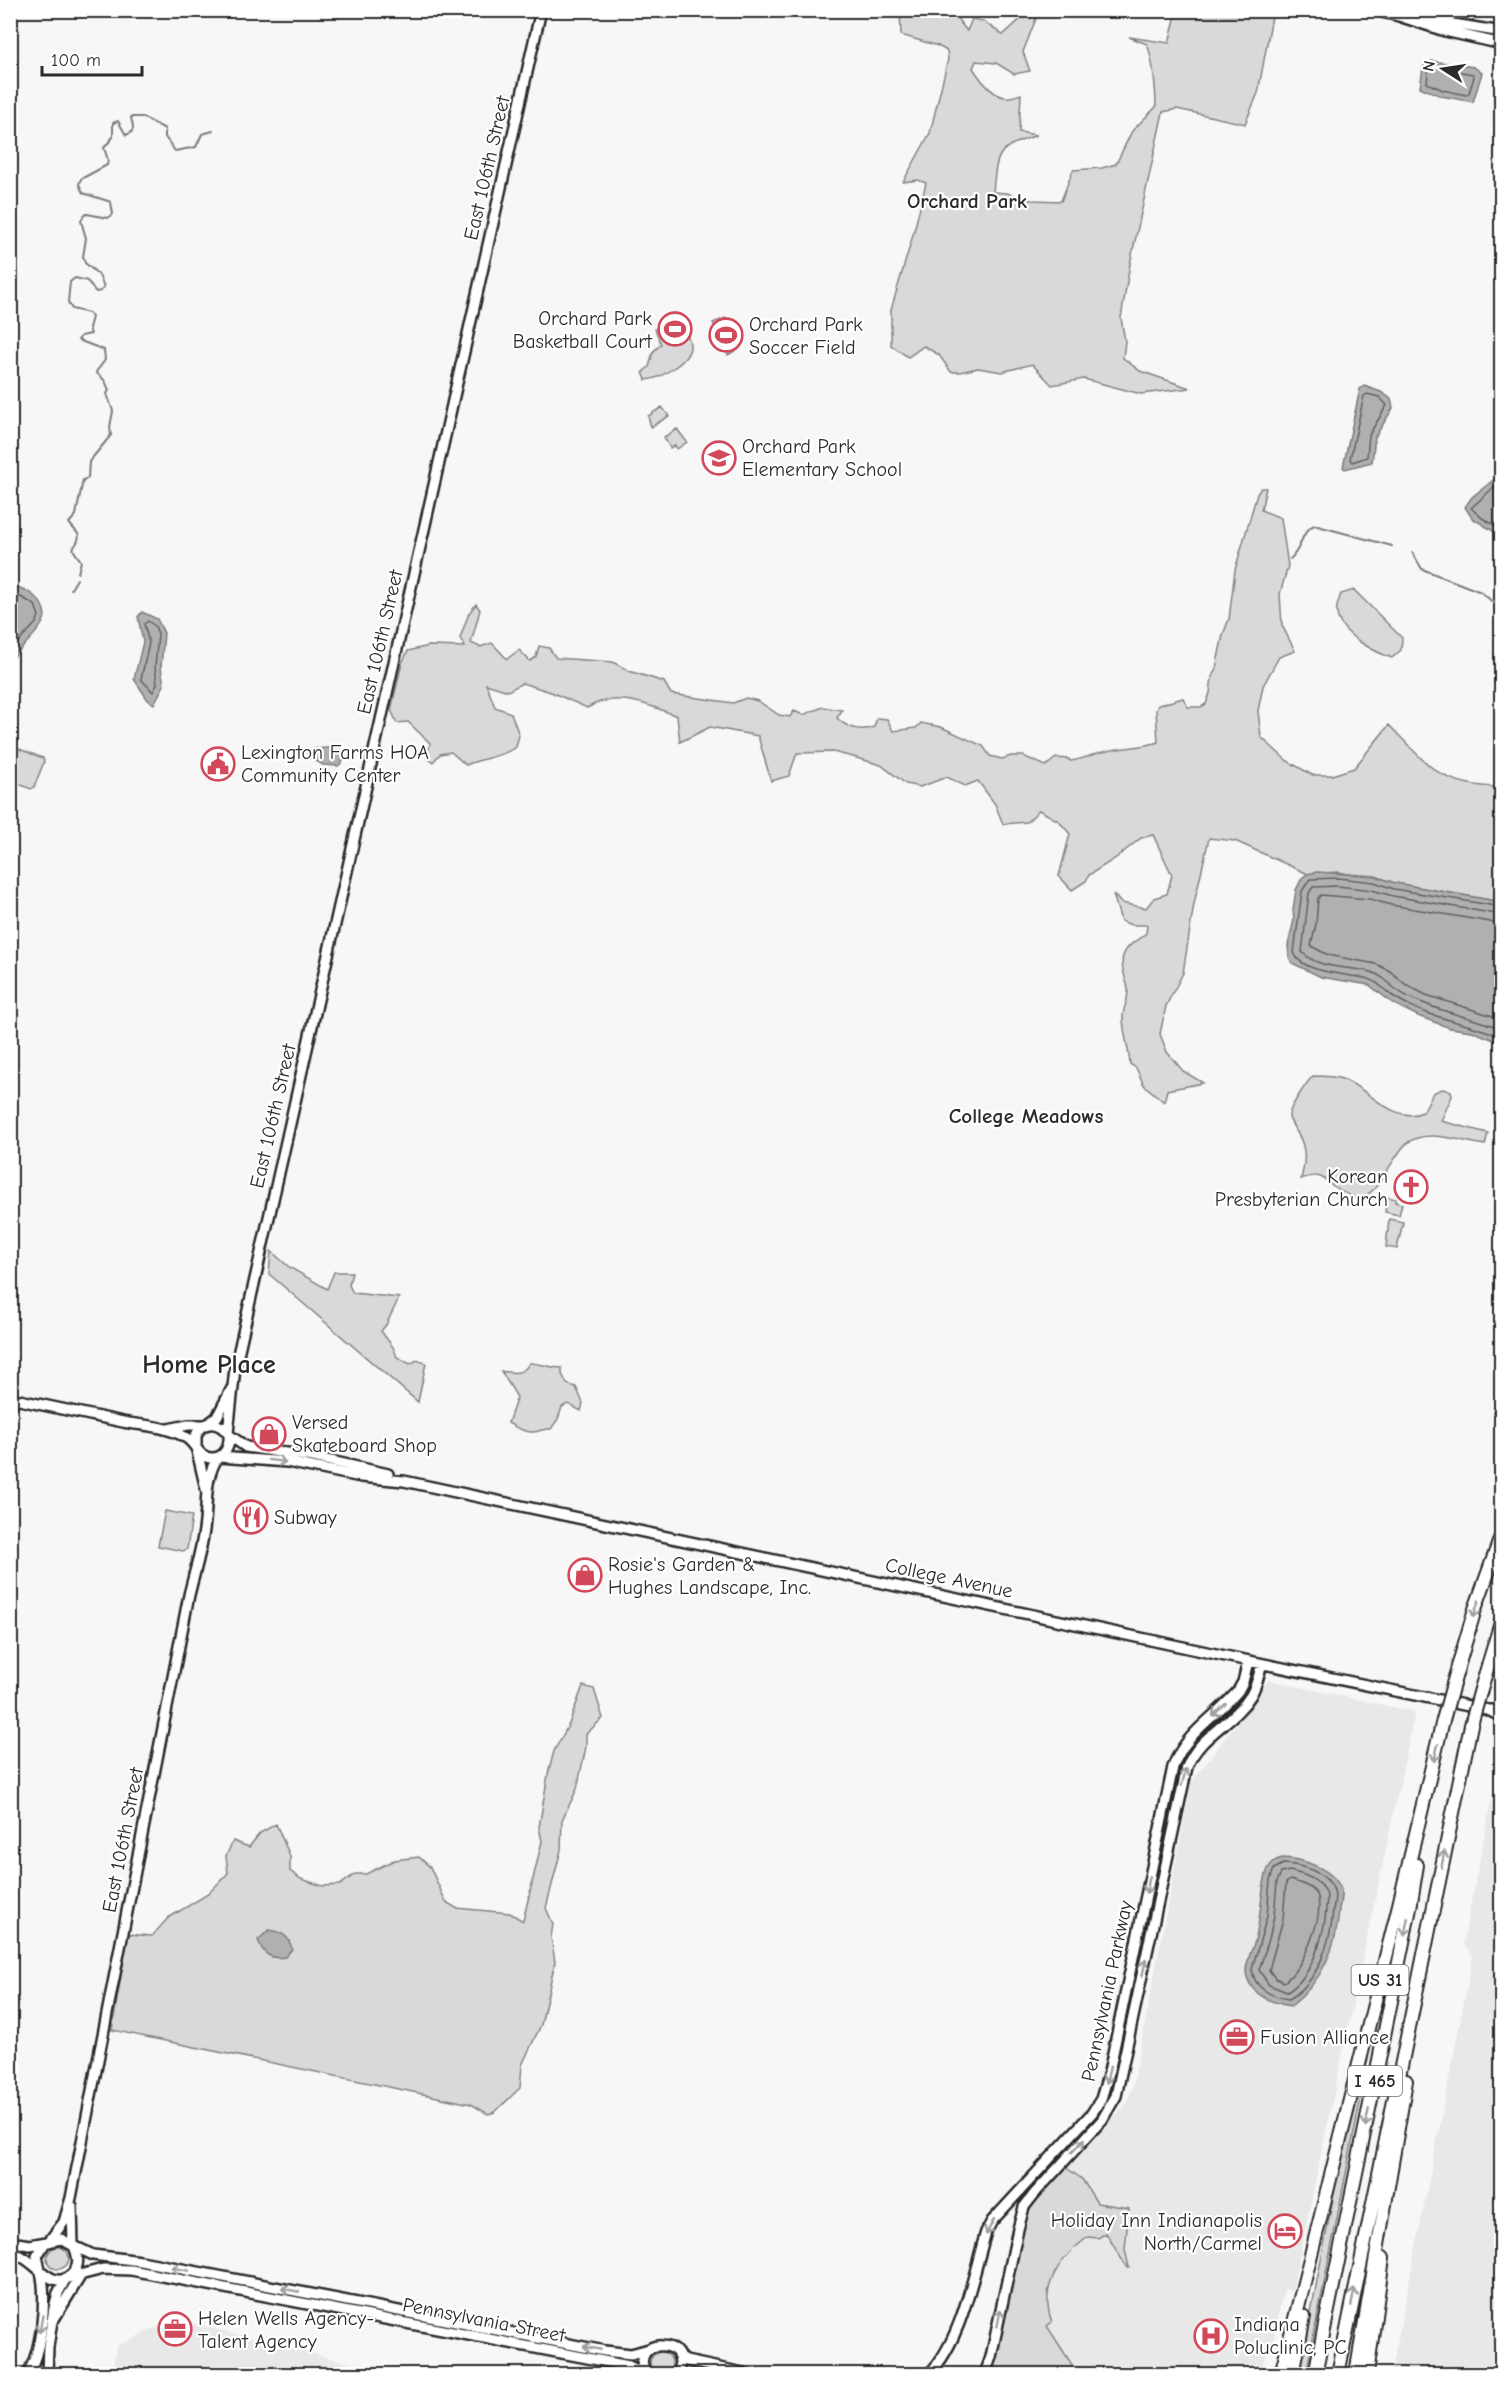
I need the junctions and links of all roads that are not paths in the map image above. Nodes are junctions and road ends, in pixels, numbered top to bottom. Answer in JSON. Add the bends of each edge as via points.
{"nodes":[{"id":1,"x":541,"y":10,"type":"edge"},
{"id":2,"x":1373,"y":10,"type":"edge"},
{"id":3,"x":1400,"y":16,"type":"junction"},
{"id":4,"x":1502,"y":32,"type":"edge"},
{"id":5,"x":1502,"y":44,"type":"edge"},
{"id":6,"x":232,"y":1388,"type":"junction"},
{"id":7,"x":10,"y":1398,"type":"edge"},
{"id":8,"x":206,"y":1424,"type":"junction"},
{"id":9,"x":166,"y":1429,"type":"junction"},
{"id":10,"x":228,"y":1434,"type":"junction"},
{"id":11,"x":196,"y":1449,"type":"junction"},
{"id":12,"x":218,"y":1457,"type":"junction"},
{"id":13,"x":404,"y":1481,"type":"junction"},
{"id":14,"x":206,"y":1489,"type":"junction"},
{"id":15,"x":1502,"y":1534,"type":"edge"},
{"id":16,"x":1502,"y":1619,"type":"edge"},
{"id":17,"x":1248,"y":1661,"type":"junction"},
{"id":18,"x":1262,"y":1664,"type":"junction"},
{"id":19,"x":1488,"y":1710,"type":"junction"},
{"id":20,"x":1502,"y":1710,"type":"edge"},
{"id":21,"x":1502,"y":1718,"type":"edge"},
{"id":22,"x":1429,"y":1786,"type":"junction"},
{"id":23,"x":1420,"y":1978,"type":"junction"},
{"id":24,"x":1393,"y":2152,"type":"junction"},
{"id":25,"x":1332,"y":2174,"type":"junction"},
{"id":26,"x":71,"y":2198,"type":"junction"},
{"id":27,"x":48,"y":2241,"type":"junction"},
{"id":28,"x":10,"y":2242,"type":"edge"},
{"id":29,"x":74,"y":2246,"type":"junction"},
{"id":30,"x":10,"y":2253,"type":"edge"},
{"id":31,"x":41,"y":2271,"type":"junction"},
{"id":32,"x":81,"y":2275,"type":"junction"},
{"id":33,"x":67,"y":2278,"type":"junction"},
{"id":34,"x":54,"y":2319,"type":"junction"},
{"id":35,"x":649,"y":2349,"type":"junction"},
{"id":36,"x":678,"y":2356,"type":"junction"},
{"id":37,"x":27,"y":2374,"type":"edge"},
{"id":38,"x":47,"y":2374,"type":"edge"},
{"id":39,"x":645,"y":2374,"type":"edge"},
{"id":40,"x":676,"y":2374,"type":"edge"},
{"id":41,"x":748,"y":2374,"type":"edge"},
{"id":42,"x":929,"y":2374,"type":"edge"},
{"id":43,"x":985,"y":2374,"type":"edge"},
{"id":44,"x":1281,"y":2374,"type":"edge"},
{"id":45,"x":1293,"y":2374,"type":"edge"},
{"id":46,"x":1315,"y":2374,"type":"edge"},
{"id":47,"x":1338,"y":2374,"type":"edge"},
{"id":48,"x":1356,"y":2374,"type":"edge"},
{"id":49,"x":1367,"y":2374,"type":"edge"}],
"edges":[{"from":1,"to":6,"type":"main road","name":"East 106th Street"},
{"from":2,"to":3,"type":"main road"},
{"from":3,"to":4,"type":"main road"},
{"from":3,"to":5,"type":"main road","via":[[1427,27]]},
{"from":6,"to":8,"type":"main road","name":"East 106th Street","via":[[217,1417]]},
{"from":6,"to":10,"type":"main road","name":"East 106th Street"},
{"from":7,"to":9,"type":"main road"},
{"from":8,"to":9,"type":"main road"},
{"from":8,"to":10,"type":"main road","via":[[219,1425]]},
{"from":8,"to":11,"type":"main road","via":[[196,1435]]},
{"from":9,"to":11,"type":"main road","via":[[182,1434]]},
{"from":10,"to":12,"type":"main road","via":[[228,1448]]},
{"from":10,"to":13,"type":"main road","name":"College Avenue","via":[[246,1447],[313,1457]]},
{"from":11,"to":12,"type":"main road","via":[[206,1457]]},
{"from":11,"to":14,"type":"main road","name":"East 106th Street"},
{"from":12,"to":13,"type":"main road","name":"College Avenue","one_way":true,"via":[[288,1462]]},
{"from":12,"to":14,"type":"main road","name":"East 106th Street","via":[[210,1469]]},
{"from":13,"to":17,"type":"main road","name":"College Avenue"},
{"from":14,"to":26,"type":"main road","name":"East 106th Street","via":[[204,1533]]},
{"from":15,"to":22,"type":"highway","number":"I 465","one_way":true,"bridge":true,"via":[[1453,1684]]},
{"from":23,"to":16,"type":"highway","number":"I 465","one_way":true,"bridge":true,"via":[[1471,1725]]},
{"from":17,"to":18,"type":"main road","name":"College Avenue"},
{"from":17,"to":42,"type":"main road","name":"Pennsylvania Parkway","one_way":true,"via":[[1238,1691],[1190,1738],[1173,1767],[1101,2099],[992,2221],[952,2342]]},
{"from":18,"to":19,"type":"main road","name":"College Avenue"},
{"from":43,"to":18,"type":"main road","name":"Pennsylvania Parkway","one_way":true,"via":[[1024,2207],[1102,2120],[1118,2091],[1189,1762],[1203,1742],[1247,1701]]},
{"from":19,"to":20,"type":"main road","name":"College Avenue"},
{"from":19,"to":21,"type":"main road","name":"College Avenue"},
{"from":22,"to":25,"type":"highway","number":"US 31"},
{"from":22,"to":46,"type":"highway","number":"I 465","one_way":true,"via":[[1410,1908]]},
{"from":23,"to":24,"type":"highway","number":"US 31"},
{"from":47,"to":23,"type":"highway","number":"I 465","one_way":true},
{"from":24,"to":48,"type":"highway"},
{"from":24,"to":49,"type":"highway","number":"US 31"},
{"from":25,"to":44,"type":"highway","number":"US 31"},
{"from":25,"to":45,"type":"highway"},
{"from":26,"to":27,"type":"main road","name":"East 106th Street","via":[[64,2222]]},
{"from":26,"to":29,"type":"main road","name":"East 106th Street"},
{"from":27,"to":28,"type":"main road","via":[[30,2245]]},
{"from":27,"to":29,"type":"main road","via":[[61,2239]]},
{"from":27,"to":31,"type":"main road","via":[[37,2256]]},
{"from":29,"to":33,"type":"main road","via":[[78,2264]]},
{"from":35,"to":29,"type":"main road","name":"Pennsylvania Street","one_way":true,"via":[[635,2354],[605,2351],[95,2255]]},
{"from":30,"to":31,"type":"main road"},
{"from":31,"to":33,"type":"main road","via":[[52,2279]]},
{"from":31,"to":37,"type":"main road","one_way":true,"via":[[45,2292],[43,2314],[34,2363]]},
{"from":32,"to":33,"type":"main road","name":"Pennsylvania Street"},
{"from":32,"to":34,"type":"main road"},
{"from":32,"to":39,"type":"main road","name":"Pennsylvania Street","via":[[103,2269],[131,2270],[634,2367]]},
{"from":33,"to":34,"type":"main road","via":[[56,2300]]},
{"from":34,"to":38,"type":"main road"},
{"from":35,"to":36,"type":"main road","name":"Pennsylvania Street","via":[[666,2346]]},
{"from":35,"to":39,"type":"main road","via":[[643,2359]]},
{"from":36,"to":40,"type":"main road"},
{"from":36,"to":41,"type":"main road"}]}
